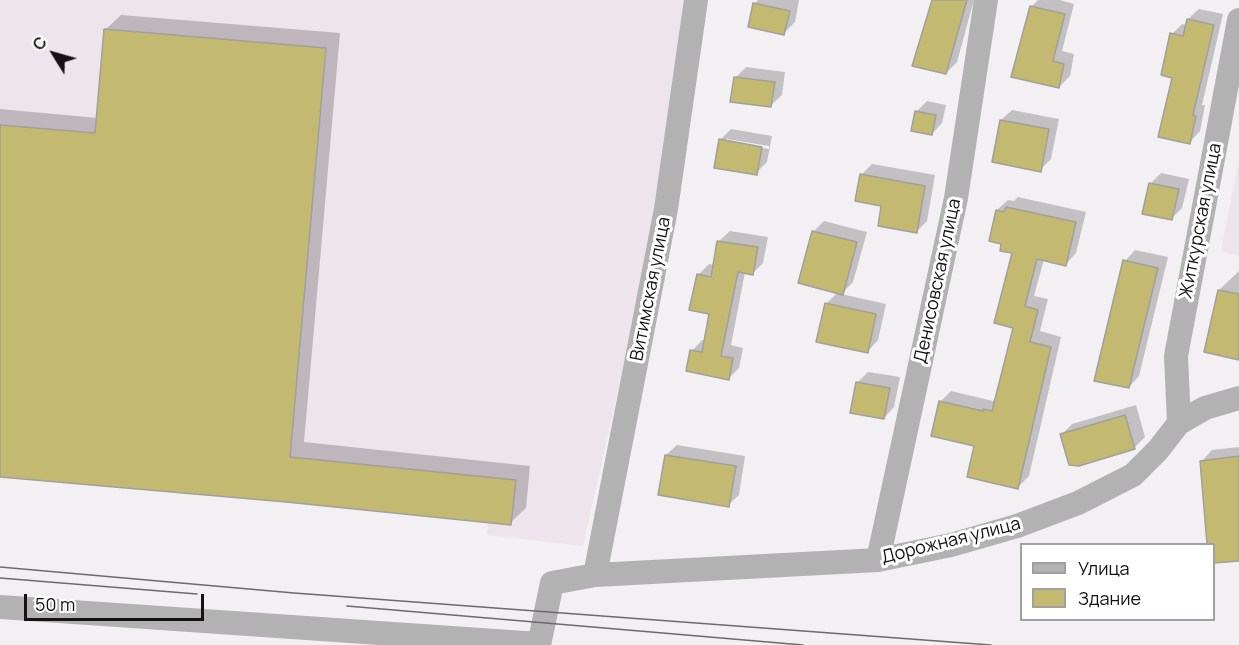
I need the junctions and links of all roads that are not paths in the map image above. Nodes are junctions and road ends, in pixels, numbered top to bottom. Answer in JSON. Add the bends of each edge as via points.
{"nodes":[{"id":1,"x":696,"y":0,"type":"edge"},
{"id":2,"x":986,"y":0,"type":"edge"},
{"id":3,"x":1239,"y":20,"type":"edge"},
{"id":4,"x":1239,"y":398,"type":"edge"},
{"id":5,"x":1179,"y":423,"type":"junction"},
{"id":6,"x":878,"y":561,"type":"junction"},
{"id":7,"x":595,"y":575,"type":"junction"},
{"id":8,"x":1,"y":610,"type":"edge"},
{"id":9,"x":539,"y":645,"type":"edge"}],
"edges":[{"from":1,"to":7,"type":"street","name":"Витимская улица","via":[[666,209]]},
{"from":2,"to":6,"type":"street","name":"Денисовская улица","via":[[956,198]]},
{"from":3,"to":5,"type":"street","name":"Житкурская улица","via":[[1176,356]]},
{"from":4,"to":5,"type":"street","name":"Дорожная улица","via":[[1205,408]]},
{"from":5,"to":6,"type":"street","name":"Дорожная улица","via":[[1133,475],[1078,503],[1017,526]]},
{"from":6,"to":7,"type":"street","name":"Дорожная улица"},
{"from":7,"to":9,"type":"street","name":"Дорожная улица","via":[[552,583]]},
{"from":8,"to":9,"type":"street"}]}
